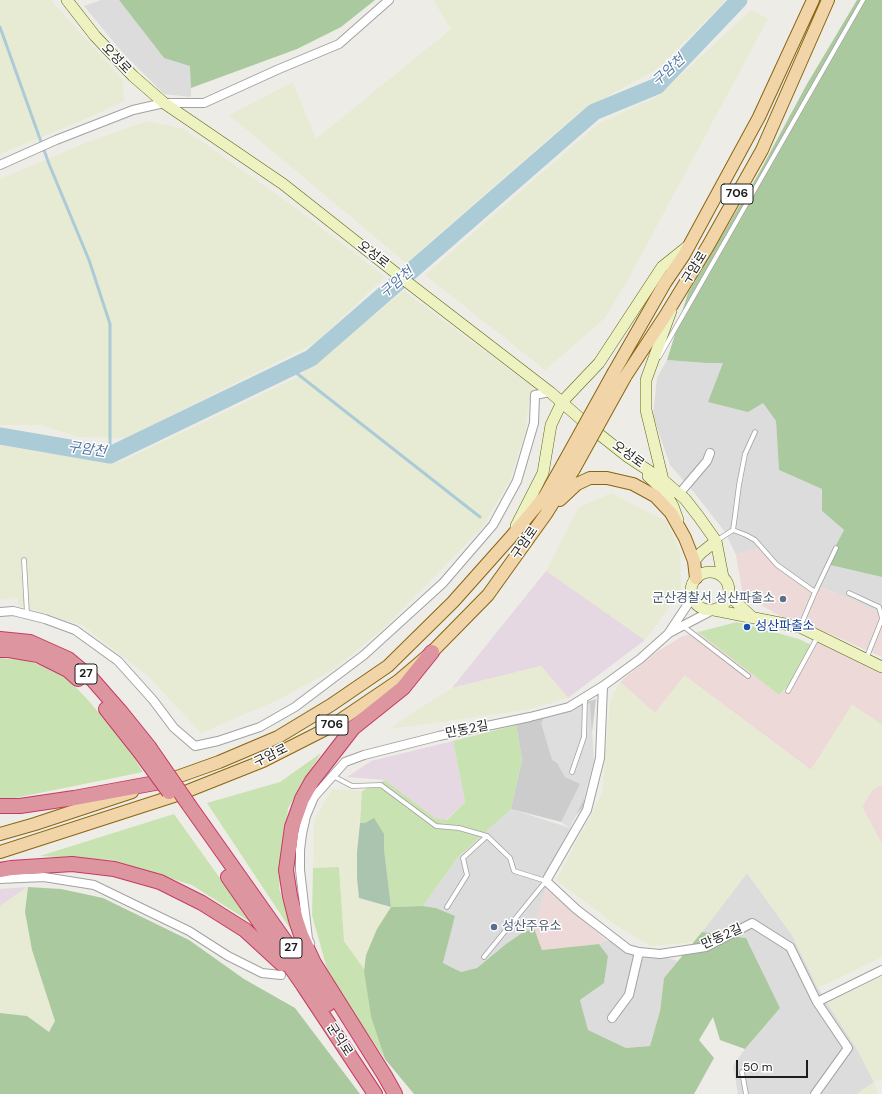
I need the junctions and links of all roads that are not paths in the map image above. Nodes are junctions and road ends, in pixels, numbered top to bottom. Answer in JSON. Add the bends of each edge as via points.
{"nodes":[{"id":1,"x":67,"y":0,"type":"edge"},
{"id":2,"x":389,"y":0,"type":"edge"},
{"id":3,"x":813,"y":0,"type":"edge"},
{"id":4,"x":828,"y":0,"type":"edge"},
{"id":5,"x":863,"y":0,"type":"edge"},
{"id":6,"x":164,"y":103,"type":"junction"},
{"id":7,"x":0,"y":165,"type":"edge"},
{"id":8,"x":689,"y":246,"type":"junction"},
{"id":9,"x":674,"y":300,"type":"junction"},
{"id":10,"x":620,"y":374,"type":"junction"},
{"id":11,"x":646,"y":380,"type":"junction"},
{"id":12,"x":550,"y":392,"type":"junction"},
{"id":13,"x":562,"y":402,"type":"junction"},
{"id":14,"x":755,"y":432,"type":"dead end"},
{"id":15,"x":710,"y":453,"type":"dead end"},
{"id":16,"x":628,"y":457,"type":"junction"},
{"id":17,"x":568,"y":466,"type":"junction"},
{"id":18,"x":663,"y":480,"type":"junction"},
{"id":19,"x":679,"y":494,"type":"junction"},
{"id":20,"x":546,"y":514,"type":"junction"},
{"id":21,"x":733,"y":530,"type":"junction"},
{"id":22,"x":510,"y":538,"type":"junction"},
{"id":23,"x":685,"y":538,"type":"junction"},
{"id":24,"x":716,"y":541,"type":"junction"},
{"id":25,"x":836,"y":548,"type":"dead end"},
{"id":26,"x":24,"y":560,"type":"dead end"},
{"id":27,"x":694,"y":560,"type":"junction"},
{"id":28,"x":696,"y":578,"type":"junction"},
{"id":29,"x":723,"y":578,"type":"junction"},
{"id":30,"x":814,"y":592,"type":"junction"},
{"id":31,"x":729,"y":593,"type":"junction"},
{"id":32,"x":849,"y":593,"type":"dead end"},
{"id":33,"x":692,"y":598,"type":"junction"},
{"id":34,"x":712,"y":611,"type":"junction"},
{"id":35,"x":0,"y":612,"type":"edge"},
{"id":36,"x":27,"y":615,"type":"junction"},
{"id":37,"x":754,"y":618,"type":"junction"},
{"id":38,"x":882,"y":618,"type":"edge"},
{"id":39,"x":683,"y":626,"type":"junction"},
{"id":40,"x":800,"y":627,"type":"junction"},
{"id":41,"x":668,"y":634,"type":"junction"},
{"id":42,"x":818,"y":636,"type":"junction"},
{"id":43,"x":0,"y":639,"type":"edge"},
{"id":44,"x":0,"y":650,"type":"edge"},
{"id":45,"x":432,"y":652,"type":"junction"},
{"id":46,"x":866,"y":659,"type":"junction"},
{"id":47,"x":882,"y":667,"type":"edge"},
{"id":48,"x":748,"y":676,"type":"dead end"},
{"id":49,"x":603,"y":686,"type":"junction"},
{"id":50,"x":788,"y":690,"type":"dead end"},
{"id":51,"x":585,"y":697,"type":"junction"},
{"id":52,"x":144,"y":750,"type":"junction"},
{"id":53,"x":572,"y":772,"type":"dead end"},
{"id":54,"x":333,"y":775,"type":"junction"},
{"id":55,"x":166,"y":781,"type":"junction"},
{"id":56,"x":0,"y":806,"type":"edge"},
{"id":57,"x":185,"y":807,"type":"junction"},
{"id":58,"x":0,"y":834,"type":"edge"},
{"id":59,"x":487,"y":836,"type":"junction"},
{"id":60,"x":0,"y":852,"type":"edge"},
{"id":61,"x":0,"y":870,"type":"edge"},
{"id":62,"x":0,"y":879,"type":"edge"},
{"id":63,"x":546,"y":881,"type":"junction"},
{"id":64,"x":447,"y":907,"type":"dead end"},
{"id":65,"x":639,"y":952,"type":"junction"},
{"id":66,"x":315,"y":954,"type":"dead end"},
{"id":67,"x":484,"y":957,"type":"dead end"},
{"id":68,"x":882,"y":970,"type":"edge"},
{"id":69,"x":281,"y":975,"type":"dead end"},
{"id":70,"x":303,"y":985,"type":"junction"},
{"id":71,"x":818,"y":1002,"type":"junction"},
{"id":72,"x":612,"y":1018,"type":"dead end"},
{"id":73,"x":742,"y":1072,"type":"dead end"},
{"id":74,"x":375,"y":1094,"type":"edge"},
{"id":75,"x":389,"y":1094,"type":"edge"},
{"id":76,"x":394,"y":1094,"type":"edge"},
{"id":77,"x":746,"y":1094,"type":"edge"},
{"id":78,"x":815,"y":1094,"type":"edge"}],
"edges":[{"from":1,"to":6,"type":"main road","name":"오성로","via":[[95,36],[133,76]]},
{"from":2,"to":6,"type":"street","via":[[339,44],[204,103]]},
{"from":3,"to":8,"type":"main road","name":"구암로","number":"706","via":[[759,116]]},
{"from":4,"to":9,"type":"main road","name":"구암로","number":"706","via":[[762,150],[708,246]]},
{"from":5,"to":11,"type":"lane"},
{"from":6,"to":7,"type":"street","via":[[133,110]]},
{"from":6,"to":12,"type":"main road","name":"오성로","via":[[282,184]]},
{"from":8,"to":10,"type":"main road","name":"구암로","number":"706","via":[[665,283]]},
{"from":8,"to":13,"type":"main road","via":[[662,267],[599,363]]},
{"from":9,"to":10,"type":"main road","name":"구암로","number":"706"},
{"from":9,"to":11,"type":"main road"},
{"from":10,"to":17,"type":"main road","name":"구암로","number":"706","bridge":true},
{"from":11,"to":18,"type":"main road","via":[[646,410]]},
{"from":12,"to":13,"type":"main road","name":"오성로"},
{"from":12,"to":36,"type":"street","via":[[536,395],[534,423],[517,481],[493,525],[443,583],[364,655],[295,708],[260,727],[195,746],[174,728],[118,661],[75,630]]},
{"from":13,"to":16,"type":"main road","name":"오성로"},
{"from":13,"to":22,"type":"main road","via":[[551,425],[543,473]]},
{"from":14,"to":21,"type":"lane","via":[[744,454]]},
{"from":15,"to":19,"type":"street","via":[[707,461]]},
{"from":16,"to":18,"type":"main road","name":"오성로"},
{"from":16,"to":23,"type":"main road","via":[[664,491],[673,506]]},
{"from":17,"to":20,"type":"main road","name":"구암로","number":"706"},
{"from":17,"to":22,"type":"main road","name":"구암로","number":"706"},
{"from":18,"to":19,"type":"main road","name":"오성로"},
{"from":19,"to":24,"type":"main road","name":"오성로"},
{"from":20,"to":23,"type":"main road","via":[[577,484],[590,478],[607,478],[633,484],[654,496],[671,513]]},
{"from":20,"to":45,"type":"main road","name":"구암로","number":"706","via":[[488,595]]},
{"from":21,"to":24,"type":"lane"},
{"from":21,"to":30,"type":"lane","via":[[755,540],[777,564]]},
{"from":22,"to":55,"type":"main road","name":"구암로","number":"706","via":[[454,602],[388,666],[278,737]]},
{"from":23,"to":27,"type":"main road"},
{"from":24,"to":27,"type":"main road"},
{"from":24,"to":29,"type":"main road"},
{"from":25,"to":30,"type":"lane"},
{"from":26,"to":36,"type":"lane"},
{"from":27,"to":28,"type":"main road"},
{"from":28,"to":29,"type":"main road","via":[[700,574],[712,572]]},
{"from":28,"to":33,"type":"main road","via":[[690,591]]},
{"from":29,"to":31,"type":"main road","via":[[727,582]]},
{"from":30,"to":40,"type":"lane"},
{"from":31,"to":34,"type":"main road","via":[[724,604]]},
{"from":31,"to":37,"type":"main road"},
{"from":32,"to":38,"type":"lane","via":[[879,607]]},
{"from":33,"to":34,"type":"main road","via":[[699,607]]},
{"from":33,"to":41,"type":"street"},
{"from":34,"to":37,"type":"main road"},
{"from":34,"to":39,"type":"street"},
{"from":35,"to":36,"type":"street","via":[[13,611]]},
{"from":37,"to":40,"type":"main road"},
{"from":38,"to":46,"type":"lane"},
{"from":39,"to":41,"type":"street"},
{"from":39,"to":48,"type":"lane"},
{"from":40,"to":42,"type":"main road"},
{"from":41,"to":49,"type":"street","name":"만동2길","via":[[640,659]]},
{"from":42,"to":46,"type":"main road"},
{"from":42,"to":50,"type":"lane"},
{"from":43,"to":52,"type":"highway","number":"27","via":[[30,642],[68,659],[92,679],[120,711]]},
{"from":44,"to":52,"type":"highway","via":[[38,655],[68,670],[93,692]]},
{"from":45,"to":60,"type":"main road","name":"구암로","number":"706","via":[[398,681],[330,727],[263,761],[180,794]]},
{"from":45,"to":76,"type":"highway","via":[[404,688],[353,728],[312,781],[292,827],[286,870],[296,920],[314,963]]},
{"from":46,"to":47,"type":"main road"},
{"from":49,"to":51,"type":"street","name":"만동2길"},
{"from":49,"to":63,"type":"street","via":[[600,758],[587,810]]},
{"from":51,"to":53,"type":"lane","via":[[584,737]]},
{"from":51,"to":54,"type":"street","name":"만동2길","via":[[570,707],[364,755],[345,762]]},
{"from":52,"to":57,"type":"highway","bridge":true},
{"from":54,"to":59,"type":"lane","name":"만동2길","via":[[352,786],[380,785],[436,826],[459,828]]},
{"from":54,"to":66,"type":"street","name":"만동2길","via":[[314,797],[306,816],[300,850],[308,939]]},
{"from":55,"to":56,"type":"highway","via":[[74,798],[20,806]]},
{"from":55,"to":58,"type":"main road","name":"구암로","number":"706"},
{"from":57,"to":70,"type":"highway"},
{"from":57,"to":75,"type":"highway","number":"27","via":[[295,955]]},
{"from":59,"to":63,"type":"lane","name":"만동2길","via":[[510,858],[514,871]]},
{"from":59,"to":64,"type":"lane","via":[[463,858],[467,875]]},
{"from":61,"to":70,"type":"highway","number":"27","via":[[72,864],[114,869],[160,882],[202,903],[246,930]]},
{"from":62,"to":69,"type":"street","via":[[44,877],[94,884],[189,931],[228,956],[262,973]]},
{"from":63,"to":65,"type":"street","name":"만동2길","via":[[576,909],[628,949]]},
{"from":63,"to":67,"type":"lane"},
{"from":65,"to":71,"type":"street","name":"만동2길","via":[[660,954],[706,947],[752,923],[790,947]]},
{"from":65,"to":72,"type":"street","via":[[629,995]]},
{"from":68,"to":71,"type":"street"},
{"from":70,"to":74,"type":"highway","name":"군익로","number":"27"},
{"from":71,"to":78,"type":"street","name":"만동2길","via":[[848,1048]]},
{"from":73,"to":77,"type":"lane"}]}
